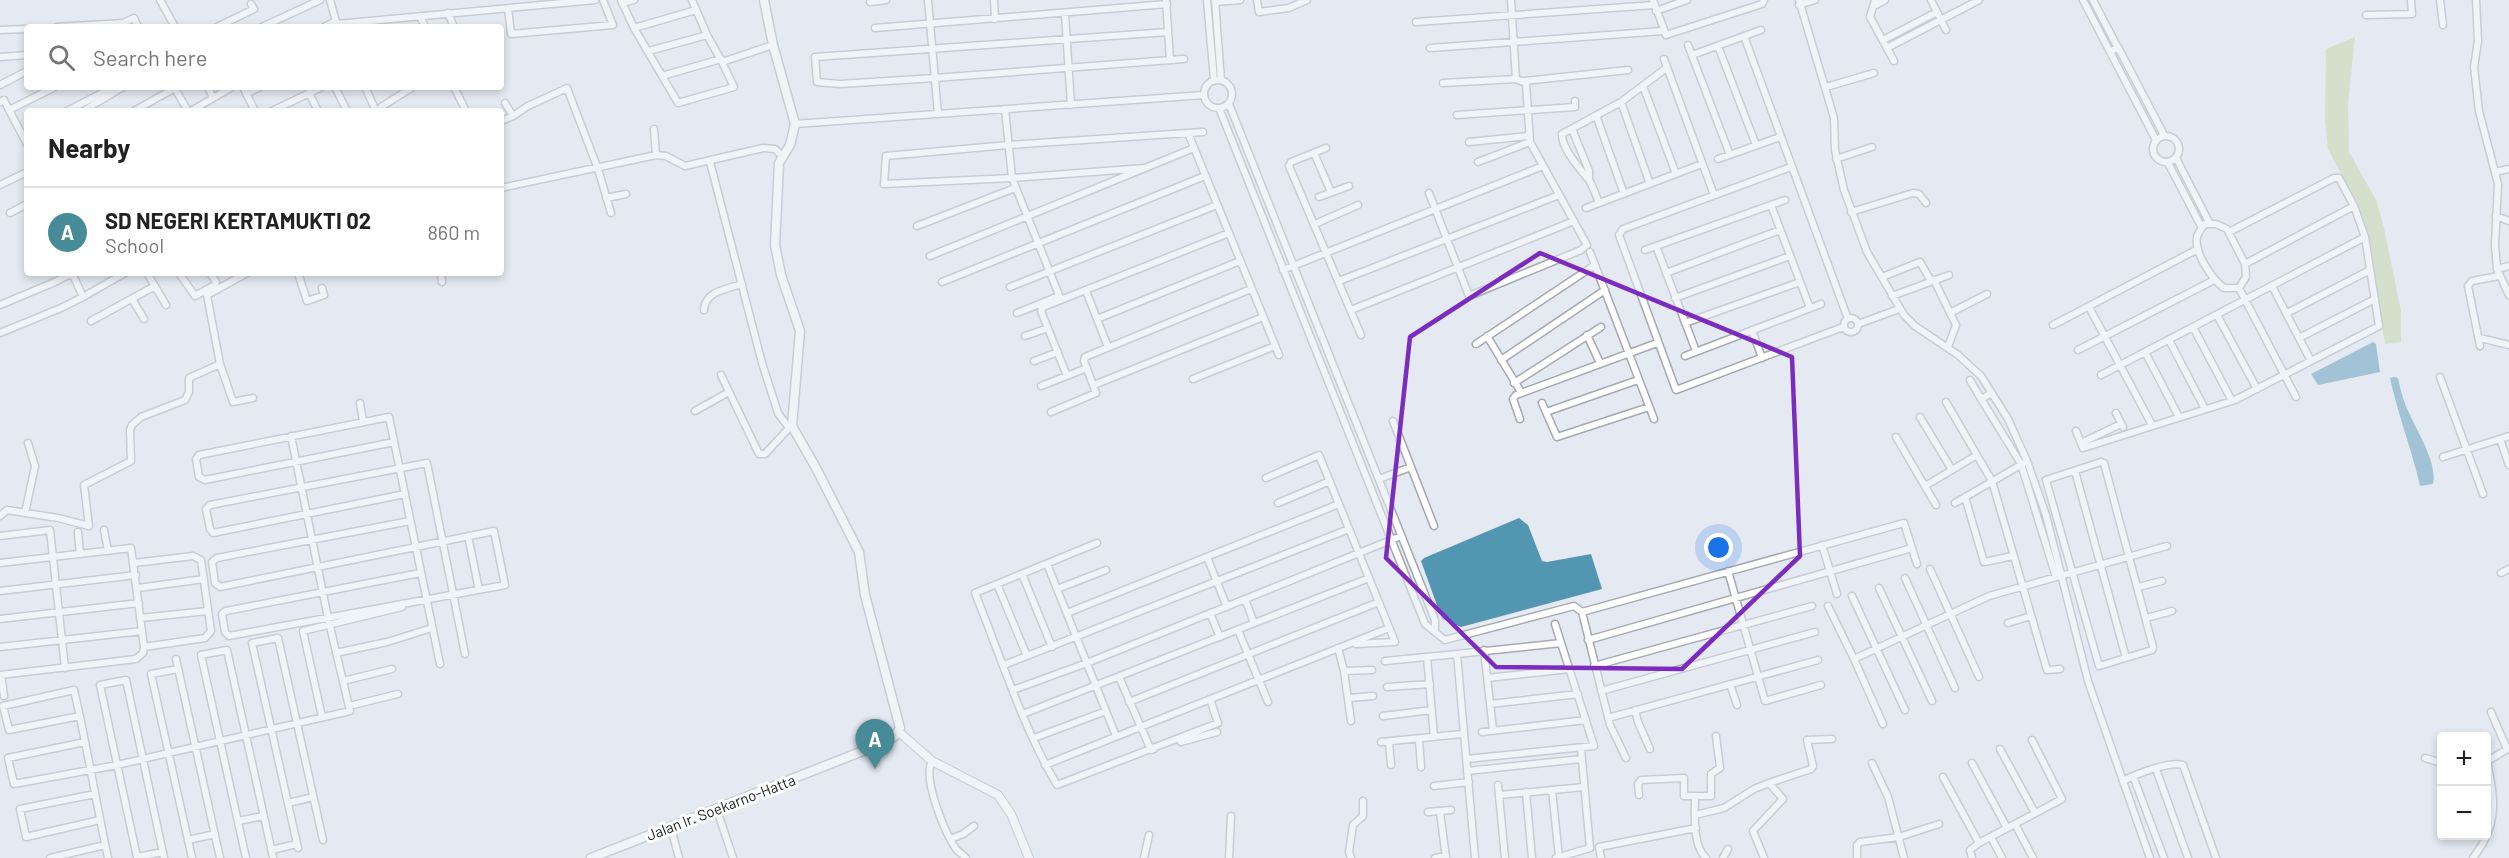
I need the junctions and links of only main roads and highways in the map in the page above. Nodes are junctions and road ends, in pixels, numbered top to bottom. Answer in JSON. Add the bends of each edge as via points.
{"nodes":[{"id":1,"x":764,"y":0,"type":"edge"},
{"id":2,"x":591,"y":858,"type":"edge"}],
"edges":[{"from":1,"to":2,"type":"main road","name":"Jalan Ir. Soekarno-Hatta","via":[[795,124],[790,145],[779,163],[776,253],[800,336],[793,430],[859,552],[865,595],[899,732],[827,766]]}]}
